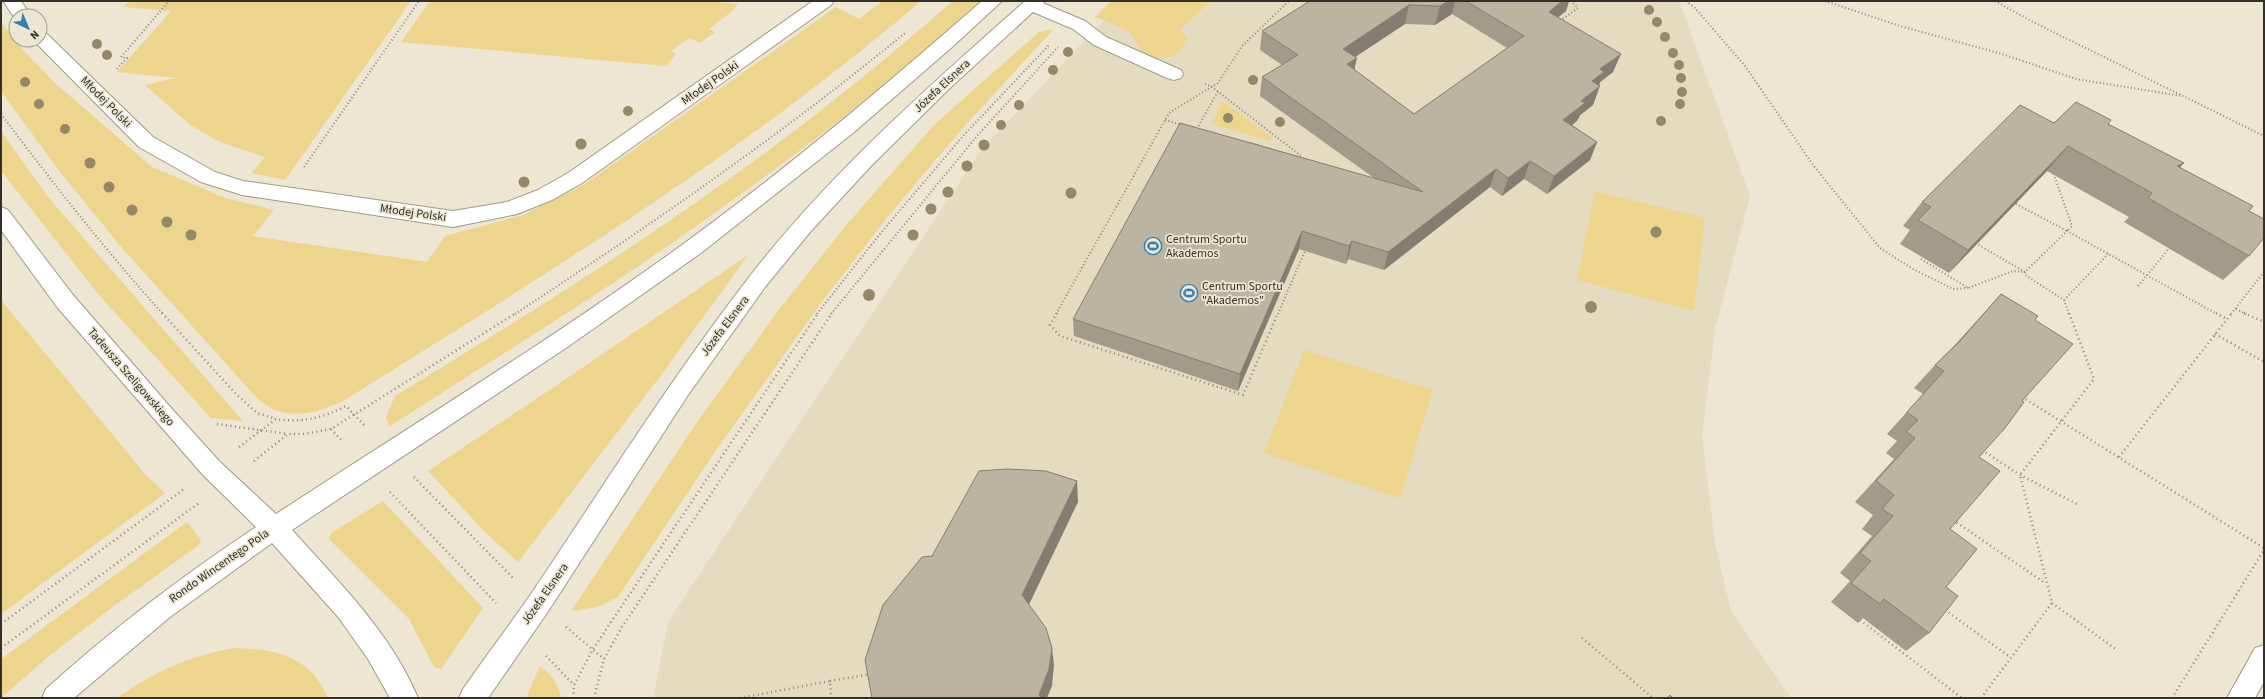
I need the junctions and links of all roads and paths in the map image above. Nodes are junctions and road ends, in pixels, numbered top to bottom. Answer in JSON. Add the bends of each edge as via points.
{"nodes":[{"id":1,"x":169,"y":1,"type":"edge"},
{"id":2,"x":419,"y":1,"type":"edge"},
{"id":3,"x":825,"y":1,"type":"edge"},
{"id":4,"x":993,"y":1,"type":"edge"},
{"id":5,"x":1289,"y":1,"type":"edge"},
{"id":6,"x":1572,"y":1,"type":"edge"},
{"id":7,"x":1686,"y":1,"type":"edge"},
{"id":8,"x":1825,"y":1,"type":"edge"},
{"id":9,"x":1995,"y":1,"type":"edge"},
{"id":10,"x":1034,"y":3,"type":"edge"},
{"id":11,"x":1075,"y":23,"type":"junction"},
{"id":12,"x":1555,"y":24,"type":"edge"},
{"id":13,"x":910,"y":29,"type":"dead end"},
{"id":14,"x":48,"y":45,"type":"edge"},
{"id":15,"x":1174,"y":74,"type":"dead end"},
{"id":16,"x":1212,"y":87,"type":"junction"},
{"id":17,"x":1218,"y":91,"type":"junction"},
{"id":18,"x":96,"y":92,"type":"junction"},
{"id":19,"x":2182,"y":96,"type":"junction"},
{"id":20,"x":1,"y":114,"type":"edge"},
{"id":21,"x":1165,"y":120,"type":"junction"},
{"id":22,"x":1184,"y":125,"type":"edge"},
{"id":23,"x":1191,"y":127,"type":"edge"},
{"id":24,"x":1197,"y":129,"type":"junction"},
{"id":25,"x":1205,"y":131,"type":"edge"},
{"id":26,"x":2264,"y":136,"type":"edge"},
{"id":27,"x":1250,"y":143,"type":"edge"},
{"id":28,"x":1303,"y":158,"type":"junction"},
{"id":29,"x":1310,"y":162,"type":"edge"},
{"id":30,"x":2053,"y":171,"type":"edge"},
{"id":31,"x":285,"y":195,"type":"junction"},
{"id":32,"x":2016,"y":204,"type":"edge"},
{"id":33,"x":1,"y":215,"type":"edge"},
{"id":34,"x":2067,"y":231,"type":"junction"},
{"id":35,"x":1977,"y":244,"type":"edge"},
{"id":36,"x":2172,"y":245,"type":"dead end"},
{"id":37,"x":1304,"y":251,"type":"edge"},
{"id":38,"x":2108,"y":253,"type":"junction"},
{"id":39,"x":1921,"y":259,"type":"dead end"},
{"id":40,"x":2025,"y":272,"type":"junction"},
{"id":41,"x":2264,"y":272,"type":"edge"},
{"id":42,"x":2147,"y":275,"type":"junction"},
{"id":43,"x":2138,"y":286,"type":"dead end"},
{"id":44,"x":1968,"y":288,"type":"junction"},
{"id":45,"x":2064,"y":300,"type":"junction"},
{"id":46,"x":2236,"y":308,"type":"junction"},
{"id":47,"x":2228,"y":319,"type":"junction"},
{"id":48,"x":2264,"y":322,"type":"edge"},
{"id":49,"x":2215,"y":334,"type":"junction"},
{"id":50,"x":2264,"y":362,"type":"edge"},
{"id":51,"x":2017,"y":395,"type":"edge"},
{"id":52,"x":164,"y":416,"type":"junction"},
{"id":53,"x":276,"y":419,"type":"dead end"},
{"id":54,"x":2062,"y":422,"type":"junction"},
{"id":55,"x":331,"y":429,"type":"junction"},
{"id":56,"x":288,"y":434,"type":"junction"},
{"id":57,"x":1982,"y":450,"type":"edge"},
{"id":58,"x":2119,"y":457,"type":"junction"},
{"id":59,"x":367,"y":468,"type":"junction"},
{"id":60,"x":2020,"y":475,"type":"junction"},
{"id":61,"x":226,"y":482,"type":"junction"},
{"id":62,"x":2077,"y":504,"type":"dead end"},
{"id":63,"x":1953,"y":520,"type":"edge"},
{"id":64,"x":274,"y":528,"type":"junction"},
{"id":65,"x":2264,"y":549,"type":"edge"},
{"id":66,"x":2045,"y":583,"type":"junction"},
{"id":67,"x":2052,"y":603,"type":"junction"},
{"id":68,"x":1941,"y":607,"type":"edge"},
{"id":69,"x":1860,"y":620,"type":"dead end"},
{"id":70,"x":521,"y":629,"type":"junction"},
{"id":71,"x":1582,"y":638,"type":"dead end"},
{"id":72,"x":1,"y":648,"type":"edge"},
{"id":73,"x":2117,"y":650,"type":"dead end"},
{"id":74,"x":2264,"y":657,"type":"edge"},
{"id":75,"x":2010,"y":658,"type":"junction"},
{"id":76,"x":875,"y":673,"type":"edge"},
{"id":77,"x":830,"y":682,"type":"junction"},
{"id":78,"x":574,"y":685,"type":"junction"},
{"id":79,"x":55,"y":698,"type":"edge"},
{"id":80,"x":405,"y":698,"type":"edge"},
{"id":81,"x":472,"y":698,"type":"edge"},
{"id":82,"x":573,"y":698,"type":"edge"},
{"id":83,"x":594,"y":698,"type":"edge"},
{"id":84,"x":740,"y":698,"type":"edge"},
{"id":85,"x":831,"y":698,"type":"edge"},
{"id":86,"x":1653,"y":698,"type":"edge"},
{"id":87,"x":1962,"y":698,"type":"edge"},
{"id":88,"x":1981,"y":698,"type":"edge"},
{"id":89,"x":2172,"y":698,"type":"edge"},
{"id":90,"x":2240,"y":698,"type":"edge"}],
"edges":[{"from":1,"to":18,"type":"path","via":[[121,57],[127,58]]},
{"from":2,"to":31,"type":"path"},
{"from":3,"to":31,"type":"street","name":"Młodej Polski","via":[[575,178],[545,195],[510,209],[453,219]]},
{"from":4,"to":59,"type":"street","via":[[878,102],[780,183],[688,253]]},
{"from":5,"to":16,"type":"path","via":[[1242,46],[1223,76]]},
{"from":6,"to":12,"type":"path","via":[[1578,8]]},
{"from":7,"to":44,"type":"path","via":[[1745,66],[1813,165],[1880,248],[1913,269],[1953,289]]},
{"from":8,"to":19,"type":"path","via":[[2076,79]]},
{"from":9,"to":19,"type":"path"},
{"from":10,"to":11,"type":"street"},
{"from":10,"to":70,"type":"street","name":"Józefa Elsnera","via":[[943,84],[864,161],[804,226],[758,282],[680,388]]},
{"from":11,"to":15,"type":"street","via":[[1100,41]]},
{"from":11,"to":78,"type":"path","via":[[963,136],[811,320],[593,649]]},
{"from":11,"to":83,"type":"path","via":[[977,136],[825,321],[622,627],[604,659]]},
{"from":13,"to":55,"type":"path","via":[[780,132],[704,186],[480,337]]},
{"from":14,"to":18,"type":"street","name":"Młodej Polski"},
{"from":16,"to":17,"type":"path"},
{"from":16,"to":21,"type":"path","via":[[1169,113]]},
{"from":17,"to":24,"type":"path"},
{"from":17,"to":28,"type":"path"},
{"from":18,"to":31,"type":"street","name":"Młodej Polski","via":[[146,142],[176,161],[208,177],[242,188]]},
{"from":19,"to":26,"type":"path"},
{"from":20,"to":53,"type":"path","via":[[57,189],[121,267],[236,394],[257,412]]},
{"from":21,"to":22,"type":"path"},
{"from":21,"to":37,"type":"path","via":[[1050,325],[1054,331],[1060,336],[1243,395]]},
{"from":23,"to":24,"type":"path"},
{"from":24,"to":25,"type":"path"},
{"from":27,"to":28,"type":"path"},
{"from":28,"to":29,"type":"path"},
{"from":30,"to":34,"type":"path","via":[[2072,226]]},
{"from":32,"to":34,"type":"path"},
{"from":33,"to":52,"type":"street","name":"Tadeusza Szeligowskiego","via":[[65,301]]},
{"from":34,"to":38,"type":"path"},
{"from":34,"to":40,"type":"path"},
{"from":35,"to":40,"type":"path"},
{"from":36,"to":42,"type":"path"},
{"from":38,"to":42,"type":"path"},
{"from":38,"to":45,"type":"path"},
{"from":39,"to":44,"type":"path"},
{"from":40,"to":44,"type":"path","via":[[2013,271]]},
{"from":40,"to":45,"type":"path","via":[[2025,276]]},
{"from":41,"to":46,"type":"path"},
{"from":42,"to":43,"type":"path"},
{"from":42,"to":47,"type":"path"},
{"from":45,"to":54,"type":"path","via":[[2094,379]]},
{"from":46,"to":47,"type":"path"},
{"from":46,"to":48,"type":"path"},
{"from":47,"to":49,"type":"path"},
{"from":49,"to":50,"type":"path"},
{"from":49,"to":58,"type":"path"},
{"from":51,"to":54,"type":"path"},
{"from":52,"to":56,"type":"path"},
{"from":52,"to":61,"type":"street","name":"Tadeusza Szeligowskiego"},
{"from":54,"to":58,"type":"path"},
{"from":54,"to":60,"type":"path"},
{"from":55,"to":56,"type":"path"},
{"from":55,"to":59,"type":"path"},
{"from":56,"to":61,"type":"path"},
{"from":57,"to":60,"type":"path"},
{"from":58,"to":65,"type":"path"},
{"from":59,"to":64,"type":"street"},
{"from":59,"to":70,"type":"path"},
{"from":60,"to":62,"type":"path"},
{"from":60,"to":66,"type":"path"},
{"from":61,"to":64,"type":"street","name":"Tadeusza Szeligowskiego"},
{"from":61,"to":72,"type":"path"},
{"from":63,"to":66,"type":"path"},
{"from":64,"to":79,"type":"street","name":"Rondo Wincentego Pola","via":[[164,605],[114,645]]},
{"from":64,"to":80,"type":"street","name":"Rondo Wincentego Pola","via":[[364,630]]},
{"from":65,"to":89,"type":"path"},
{"from":66,"to":67,"type":"path"},
{"from":67,"to":73,"type":"path"},
{"from":67,"to":75,"type":"path"},
{"from":68,"to":75,"type":"path"},
{"from":69,"to":87,"type":"path"},
{"from":70,"to":78,"type":"path"},
{"from":70,"to":81,"type":"street","name":"Józefa Elsnera"},
{"from":71,"to":86,"type":"path"},
{"from":74,"to":90,"type":"street"},
{"from":75,"to":88,"type":"path"},
{"from":76,"to":77,"type":"path"},
{"from":77,"to":84,"type":"path"},
{"from":77,"to":85,"type":"path"},
{"from":78,"to":82,"type":"path"}]}
